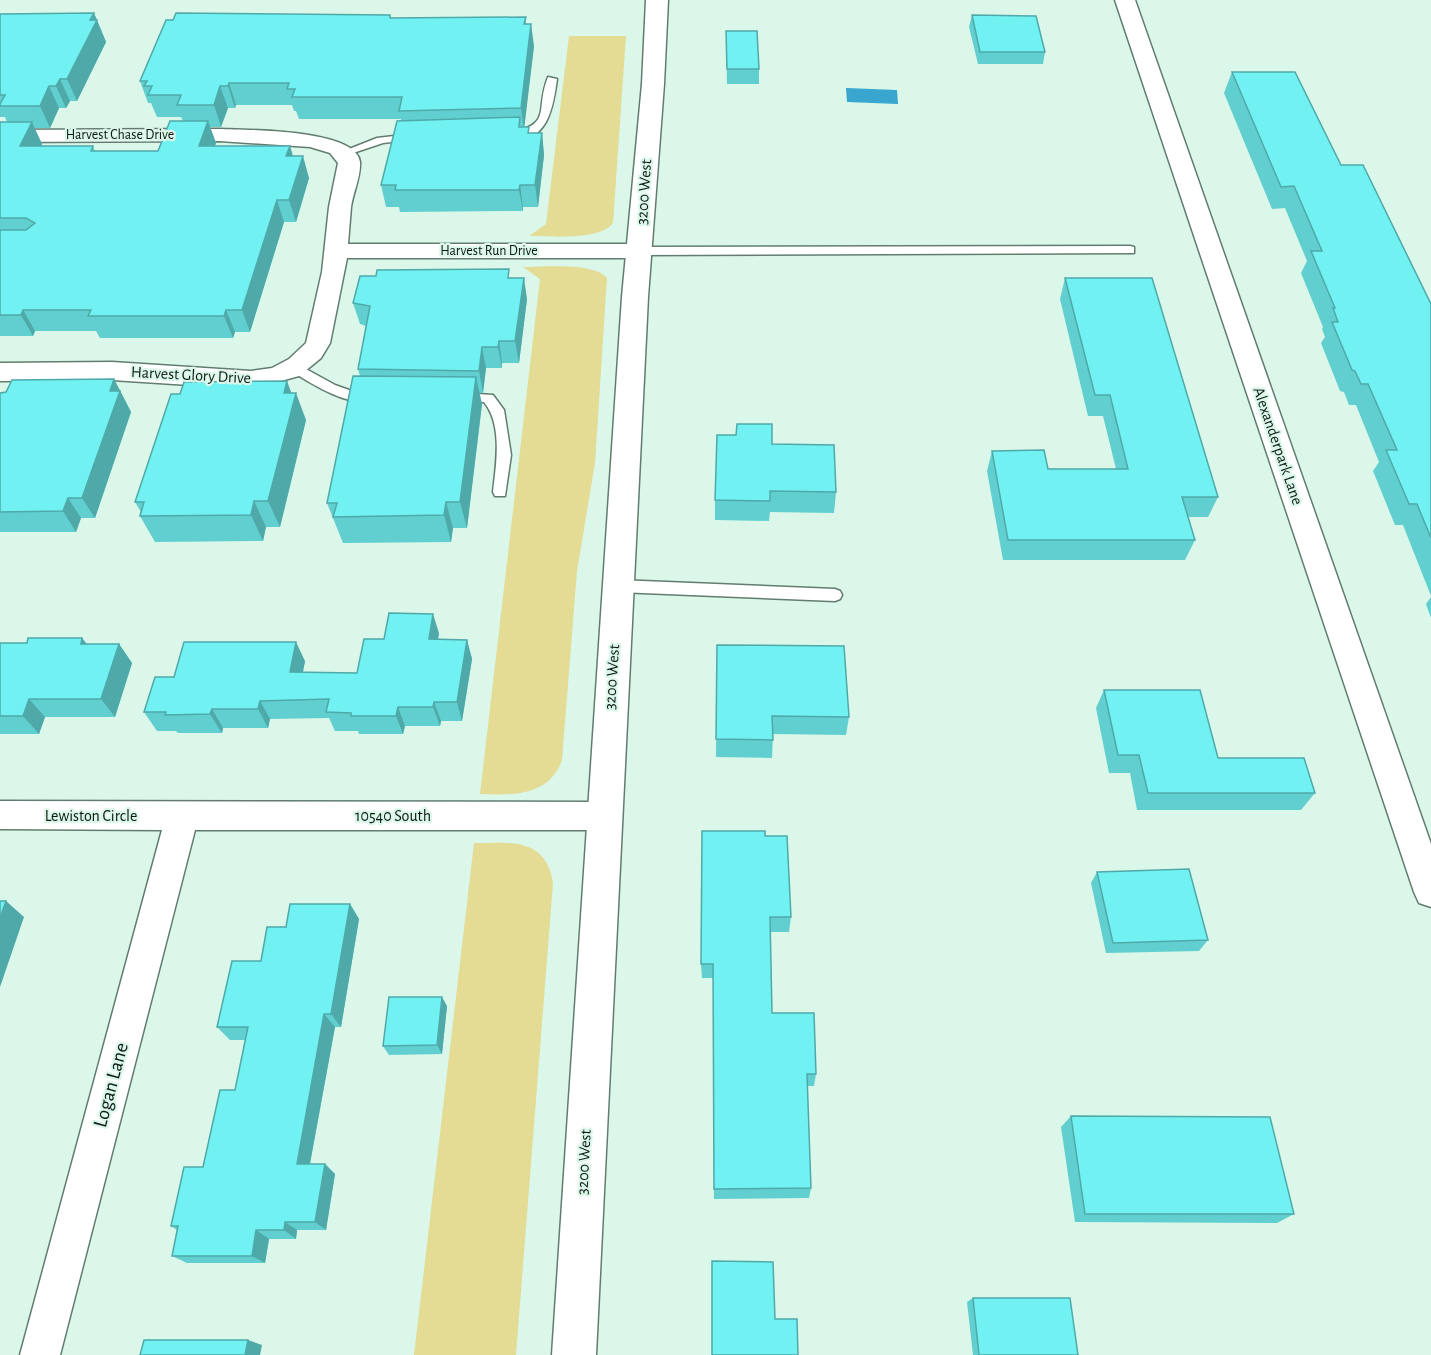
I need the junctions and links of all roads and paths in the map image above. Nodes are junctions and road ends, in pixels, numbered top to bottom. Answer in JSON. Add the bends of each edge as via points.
{"nodes":[{"id":1,"x":657,"y":0,"type":"edge"},
{"id":2,"x":1125,"y":0,"type":"edge"},
{"id":3,"x":552,"y":79,"type":"dead end"},
{"id":4,"x":0,"y":136,"type":"edge"},
{"id":5,"x":428,"y":137,"type":"edge"},
{"id":6,"x":495,"y":137,"type":"edge"},
{"id":7,"x":344,"y":153,"type":"junction"},
{"id":8,"x":1130,"y":249,"type":"dead end"},
{"id":9,"x":337,"y":251,"type":"junction"},
{"id":10,"x":640,"y":251,"type":"junction"},
{"id":11,"x":295,"y":367,"type":"junction"},
{"id":12,"x":0,"y":372,"type":"edge"},
{"id":13,"x":385,"y":397,"type":"edge"},
{"id":14,"x":454,"y":397,"type":"edge"},
{"id":15,"x":501,"y":492,"type":"dead end"},
{"id":16,"x":618,"y":586,"type":"junction"},
{"id":17,"x":835,"y":595,"type":"dead end"},
{"id":18,"x":0,"y":815,"type":"edge"},
{"id":19,"x":182,"y":816,"type":"junction"},
{"id":20,"x":603,"y":816,"type":"junction"},
{"id":21,"x":1431,"y":892,"type":"edge"},
{"id":22,"x":40,"y":1355,"type":"edge"},
{"id":23,"x":574,"y":1355,"type":"edge"}],
"edges":[{"from":1,"to":10,"type":"street","name":"3200 West"},
{"from":2,"to":21,"type":"street","name":"Alexanderpark Lane"},
{"from":3,"to":6,"type":"lane","via":[[546,120],[539,128],[527,135]]},
{"from":4,"to":7,"type":"street","name":"Harvest Chase Drive","via":[[237,136],[321,142]]},
{"from":5,"to":7,"type":"lane","via":[[381,140]]},
{"from":7,"to":9,"type":"street","name":"Harvest Glory Drive","via":[[349,169],[340,207]]},
{"from":8,"to":10,"type":"lane"},
{"from":9,"to":10,"type":"street","name":"Harvest Run Drive"},
{"from":9,"to":11,"type":"street","name":"Harvest Glory Drive","via":[[318,344]]},
{"from":10,"to":16,"type":"street","name":"3200 West"},
{"from":11,"to":12,"type":"street","name":"Harvest Glory Drive","via":[[251,380],[112,371]]},
{"from":11,"to":13,"type":"lane","via":[[311,379],[351,397]]},
{"from":14,"to":15,"type":"lane","via":[[488,398],[498,410],[504,455]]},
{"from":16,"to":17,"type":"lane"},
{"from":16,"to":20,"type":"street","name":"3200 West"},
{"from":18,"to":19,"type":"street","name":"Lewiston Circle"},
{"from":19,"to":20,"type":"street","name":"10540 South"},
{"from":19,"to":22,"type":"street","name":"Logan Lane"},
{"from":20,"to":23,"type":"street","name":"3200 West"}]}
